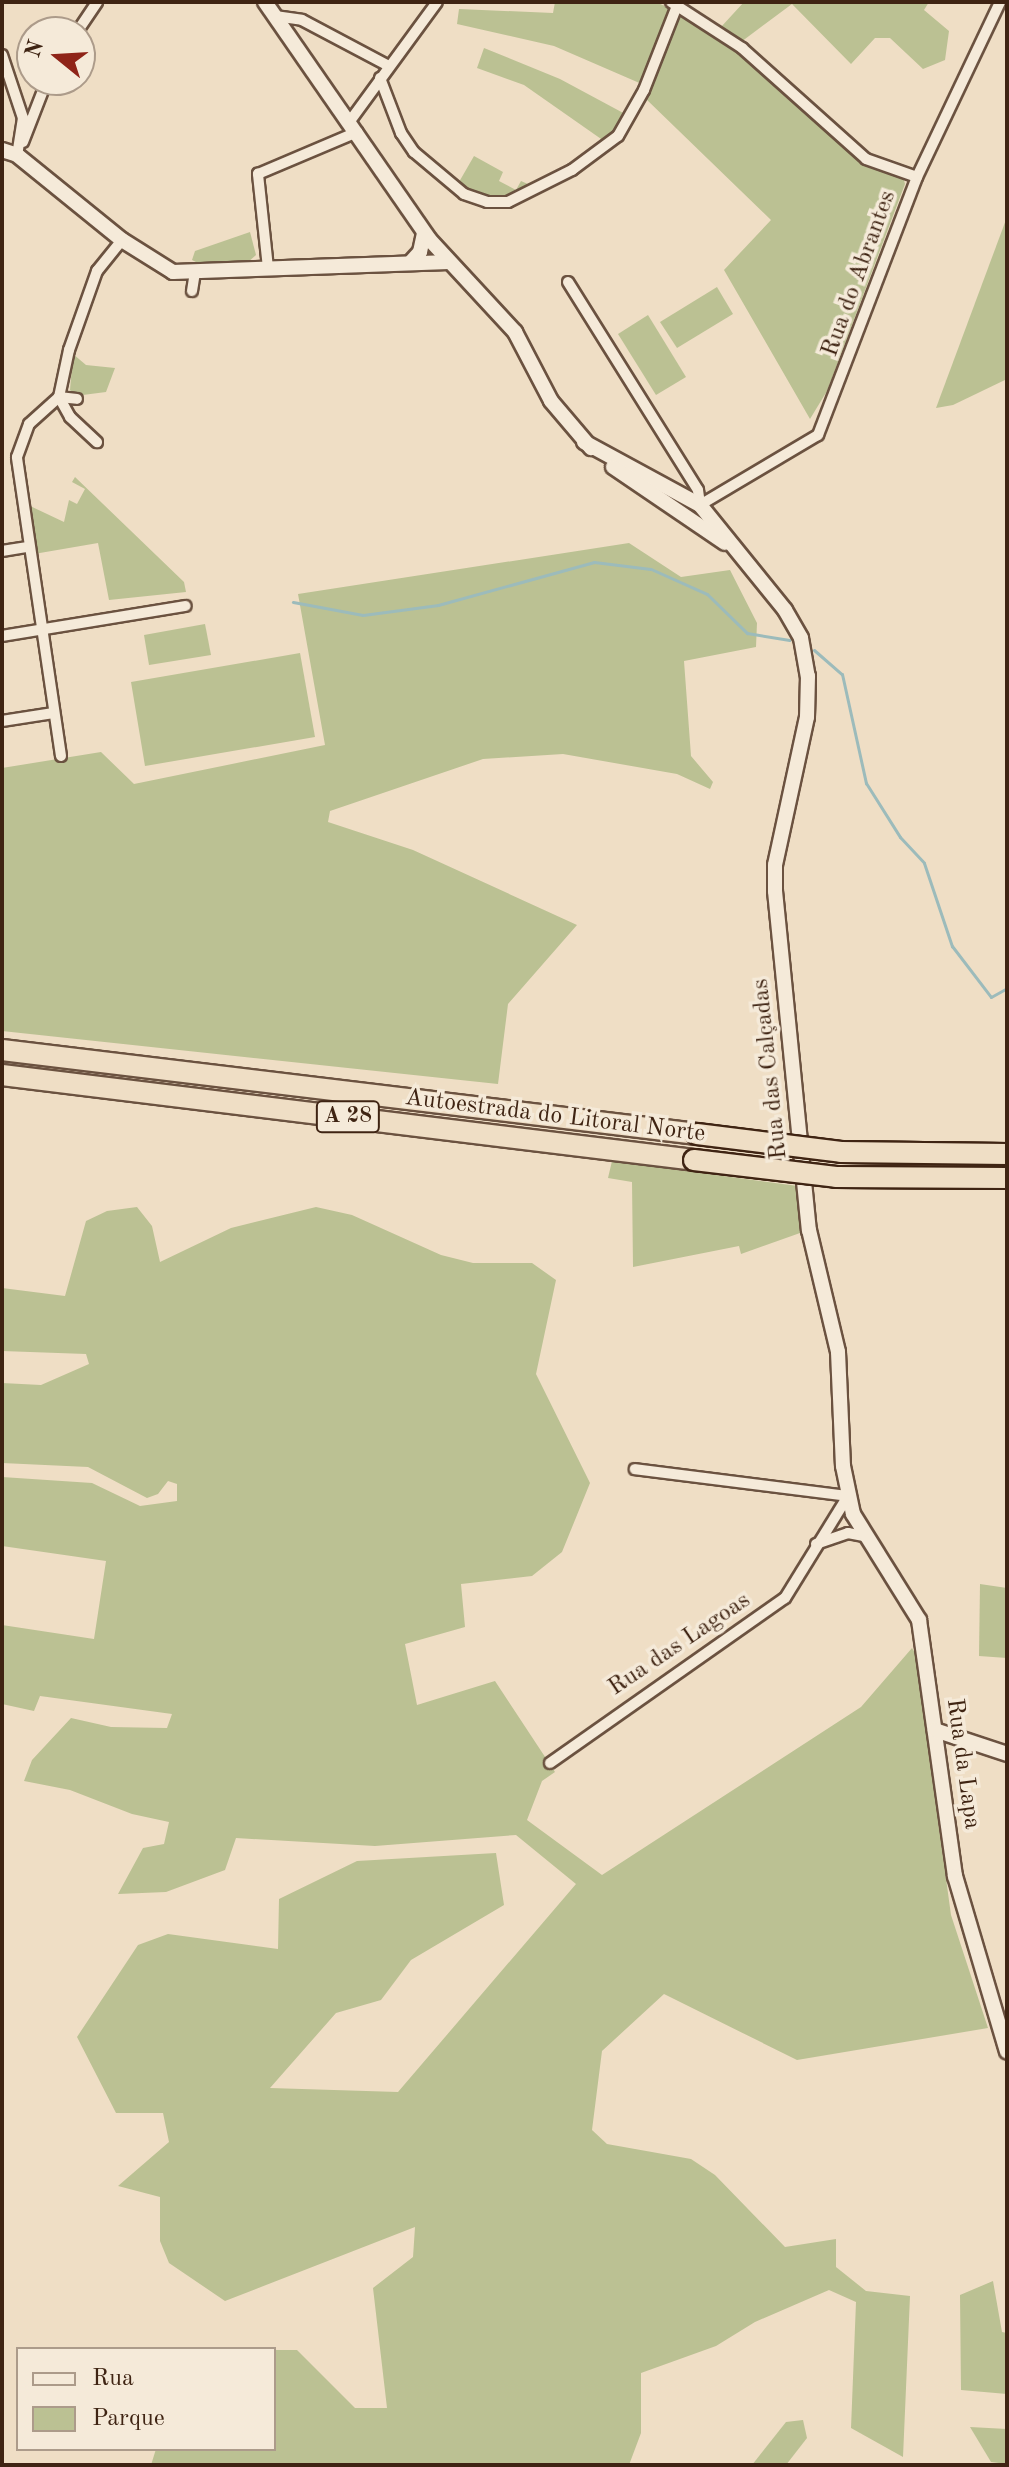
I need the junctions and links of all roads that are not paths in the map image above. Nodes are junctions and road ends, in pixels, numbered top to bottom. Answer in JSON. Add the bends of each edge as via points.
{"nodes":[{"id":1,"x":265,"y":2,"type":"edge"},
{"id":2,"x":437,"y":2,"type":"edge"},
{"id":3,"x":1000,"y":2,"type":"edge"},
{"id":4,"x":674,"y":4,"type":"edge"},
{"id":5,"x":275,"y":16,"type":"junction"},
{"id":6,"x":2,"y":55,"type":"edge"},
{"id":7,"x":389,"y":66,"type":"junction"},
{"id":8,"x":380,"y":78,"type":"junction"},
{"id":9,"x":41,"y":96,"type":"edge"},
{"id":10,"x":353,"y":127,"type":"junction"},
{"id":11,"x":2,"y":150,"type":"edge"},
{"id":12,"x":17,"y":155,"type":"junction"},
{"id":13,"x":917,"y":177,"type":"junction"},
{"id":14,"x":424,"y":233,"type":"junction"},
{"id":15,"x":122,"y":240,"type":"junction"},
{"id":16,"x":449,"y":262,"type":"junction"},
{"id":17,"x":410,"y":263,"type":"junction"},
{"id":18,"x":268,"y":268,"type":"junction"},
{"id":19,"x":195,"y":273,"type":"junction"},
{"id":20,"x":568,"y":282,"type":"dead end"},
{"id":21,"x":192,"y":291,"type":"dead end"},
{"id":22,"x":59,"y":397,"type":"junction"},
{"id":23,"x":77,"y":399,"type":"dead end"},
{"id":24,"x":97,"y":442,"type":"dead end"},
{"id":25,"x":584,"y":442,"type":"junction"},
{"id":26,"x":700,"y":505,"type":"junction"},
{"id":27,"x":689,"y":519,"type":"junction"},
{"id":28,"x":28,"y":547,"type":"junction"},
{"id":29,"x":2,"y":551,"type":"edge"},
{"id":30,"x":739,"y":552,"type":"junction"},
{"id":31,"x":186,"y":606,"type":"dead end"},
{"id":32,"x":42,"y":630,"type":"junction"},
{"id":33,"x":2,"y":636,"type":"edge"},
{"id":34,"x":53,"y":713,"type":"junction"},
{"id":35,"x":2,"y":721,"type":"edge"},
{"id":36,"x":61,"y":756,"type":"dead end"},
{"id":37,"x":2,"y":1050,"type":"edge"},
{"id":38,"x":2,"y":1075,"type":"edge"},
{"id":39,"x":1007,"y":1154,"type":"edge"},
{"id":40,"x":1007,"y":1178,"type":"edge"},
{"id":41,"x":635,"y":1469,"type":"dead end"},
{"id":42,"x":848,"y":1496,"type":"junction"},
{"id":43,"x":864,"y":1536,"type":"junction"},
{"id":44,"x":814,"y":1545,"type":"junction"},
{"id":45,"x":935,"y":1730,"type":"junction"},
{"id":46,"x":1007,"y":1754,"type":"edge"},
{"id":47,"x":550,"y":1763,"type":"dead end"},
{"id":48,"x":1007,"y":2051,"type":"edge"}],
"edges":[{"from":1,"to":5,"type":"main road"},
{"from":2,"to":7,"type":"street"},
{"from":3,"to":13,"type":"street","name":"Rua do Abrantes"},
{"from":4,"to":8,"type":"street","via":[[644,90],[618,136],[572,170],[508,202],[464,194],[414,152]]},
{"from":4,"to":13,"type":"street","via":[[742,48],[866,159]]},
{"from":5,"to":7,"type":"street","via":[[302,20]]},
{"from":5,"to":10,"type":"main road"},
{"from":6,"to":12,"type":"street","via":[[23,118]]},
{"from":7,"to":8,"type":"street"},
{"from":8,"to":10,"type":"street"},
{"from":9,"to":12,"type":"street"},
{"from":10,"to":14,"type":"main road"},
{"from":10,"to":18,"type":"street","via":[[258,174]]},
{"from":11,"to":12,"type":"main road"},
{"from":12,"to":15,"type":"main road"},
{"from":13,"to":26,"type":"street","name":"Rua do Abrantes","via":[[826,425],[818,435]]},
{"from":14,"to":16,"type":"main road"},
{"from":14,"to":17,"type":"main road","via":[[420,252]]},
{"from":15,"to":19,"type":"main road","via":[[173,272]]},
{"from":15,"to":22,"type":"street","via":[[97,271]]},
{"from":16,"to":17,"type":"main road"},
{"from":16,"to":25,"type":"main road","via":[[515,332],[551,401]]},
{"from":17,"to":18,"type":"main road"},
{"from":18,"to":19,"type":"main road"},
{"from":19,"to":21,"type":"street"},
{"from":20,"to":26,"type":"street","via":[[698,490]]},
{"from":22,"to":23,"type":"street"},
{"from":22,"to":24,"type":"street","via":[[70,417]]},
{"from":22,"to":28,"type":"street","via":[[29,424],[17,457]]},
{"from":25,"to":26,"type":"main road"},
{"from":25,"to":27,"type":"main road"},
{"from":26,"to":27,"type":"main road"},
{"from":26,"to":30,"type":"main road"},
{"from":27,"to":30,"type":"main road"},
{"from":28,"to":29,"type":"street"},
{"from":28,"to":32,"type":"street"},
{"from":30,"to":42,"type":"main road","name":"Rua das Calçadas","via":[[801,638],[808,676],[807,717],[775,865],[775,891],[809,1230],[838,1352]]},
{"from":31,"to":32,"type":"street"},
{"from":32,"to":33,"type":"street"},
{"from":32,"to":34,"type":"street"},
{"from":34,"to":35,"type":"street"},
{"from":34,"to":36,"type":"street"},
{"from":37,"to":39,"type":"highway","name":"Autoestrada do Litoral Norte","number":"A 28","bridge":true,"via":[[841,1152]]},
{"from":38,"to":40,"type":"highway","name":"Autoestrada do Litoral Norte","number":"A 28","bridge":true,"via":[[836,1177]]},
{"from":41,"to":42,"type":"street"},
{"from":42,"to":43,"type":"main road","name":"Rua da Lapa"},
{"from":42,"to":44,"type":"street","name":"Rua das Lagoas"},
{"from":43,"to":44,"type":"street","via":[[848,1533]]},
{"from":43,"to":45,"type":"main road","name":"Rua da Lapa","via":[[919,1620]]},
{"from":44,"to":47,"type":"street","name":"Rua das Lagoas","via":[[785,1598]]},
{"from":45,"to":46,"type":"main road"},
{"from":45,"to":48,"type":"main road","name":"Rua da Lapa","via":[[955,1876]]}]}
